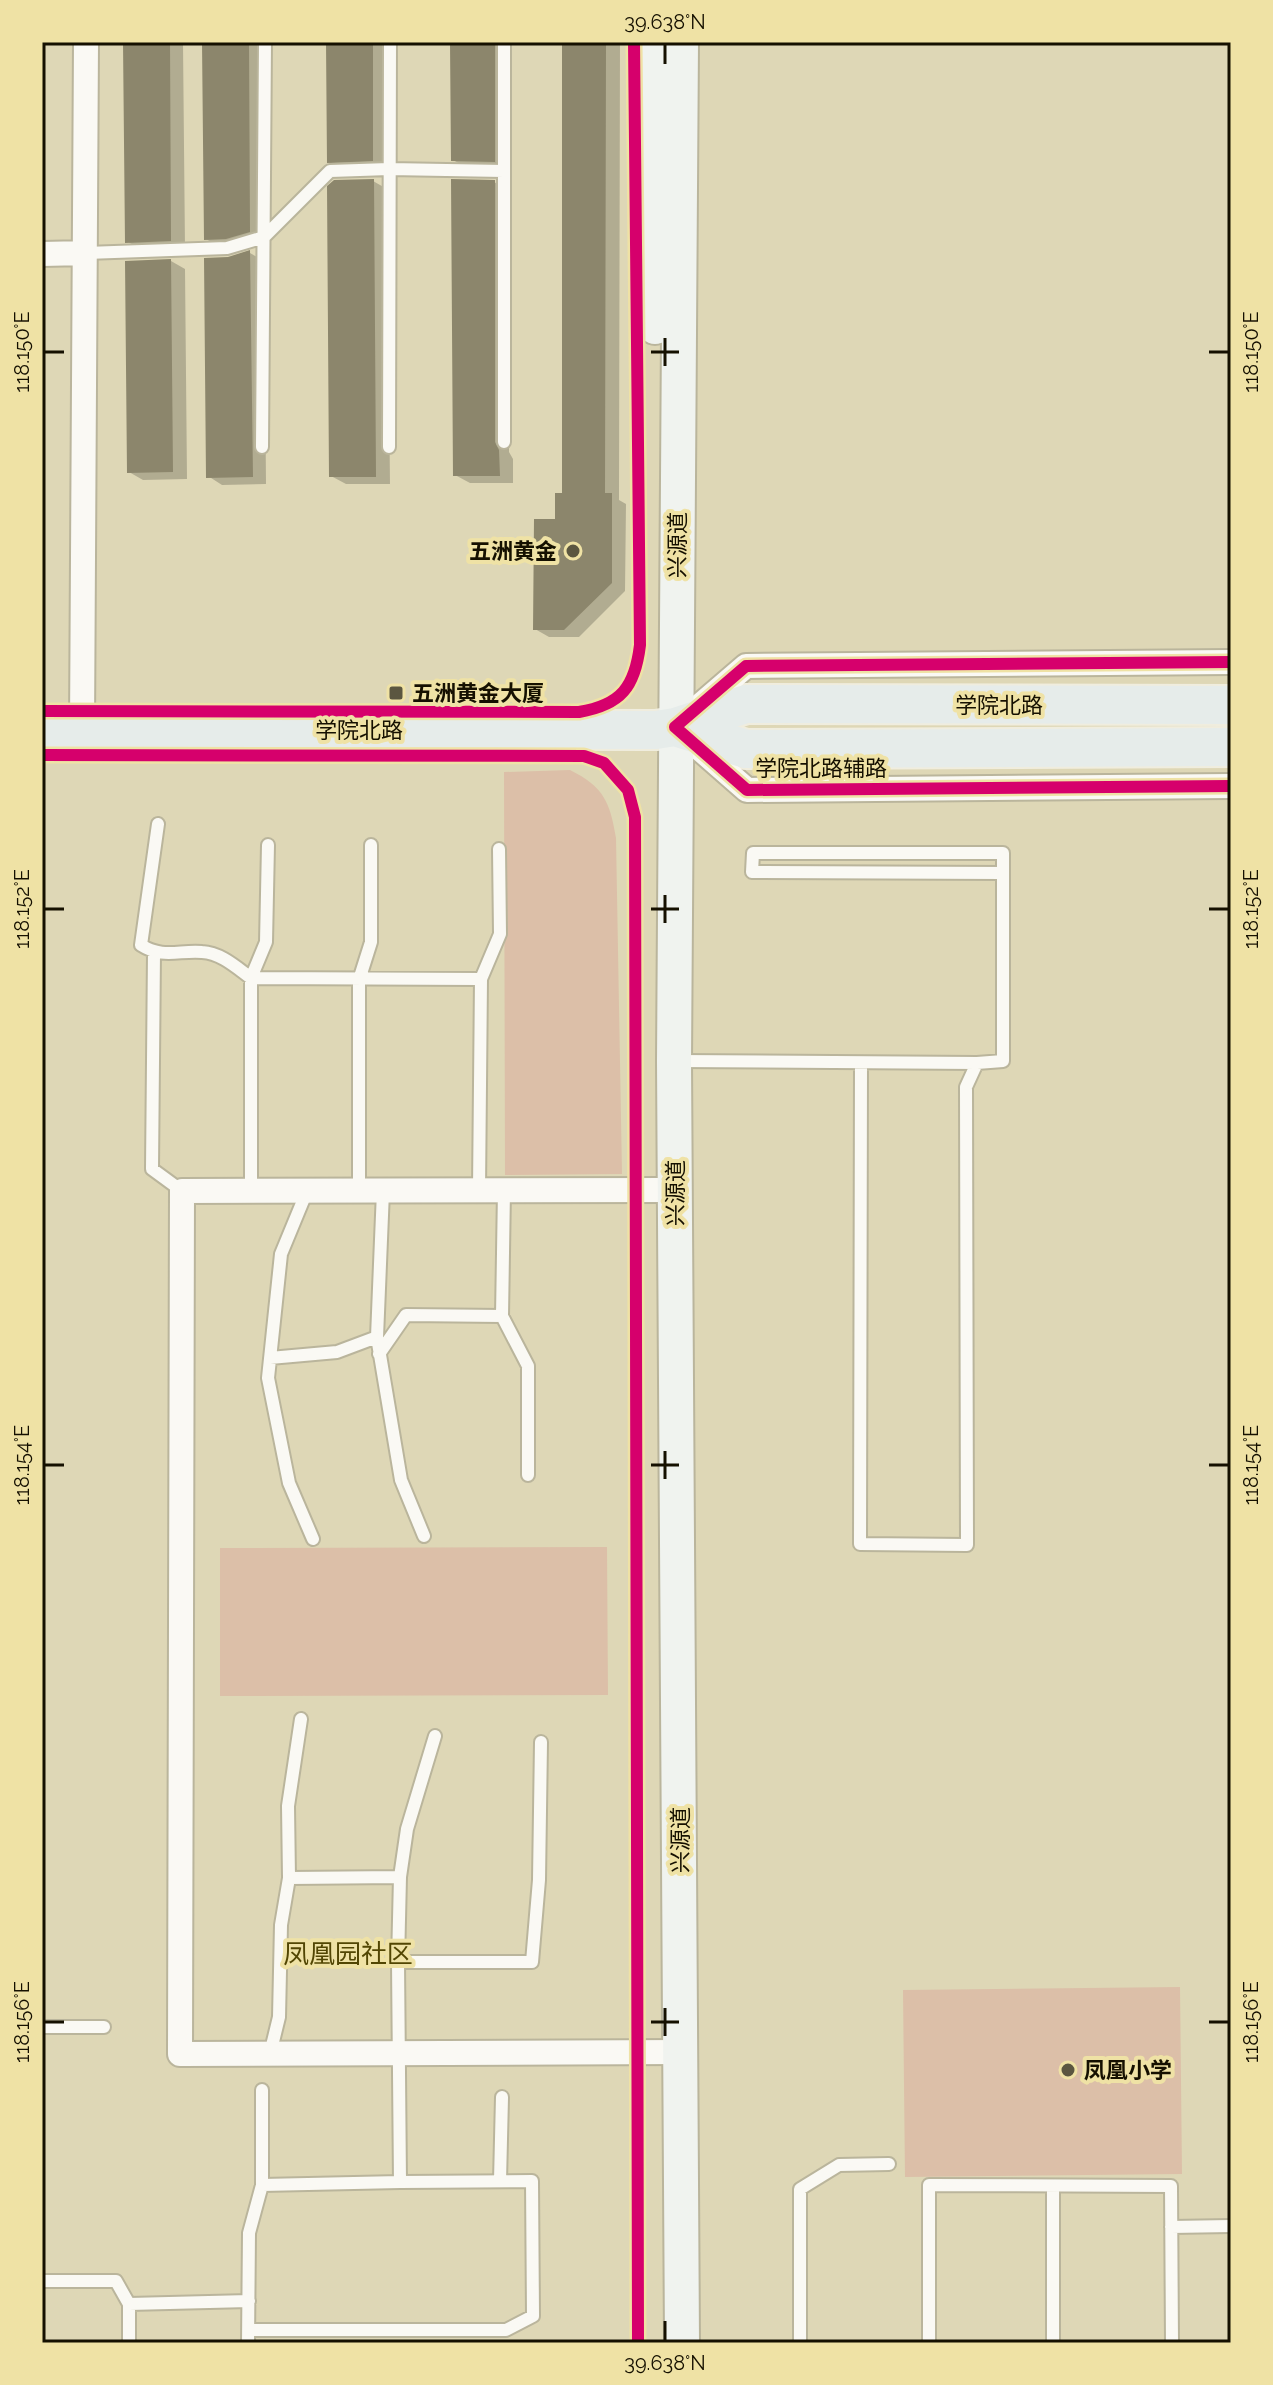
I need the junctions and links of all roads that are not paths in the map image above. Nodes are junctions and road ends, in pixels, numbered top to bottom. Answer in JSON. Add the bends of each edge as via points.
{"nodes":[{"id":1,"x":86,"y":42,"type":"edge"},
{"id":2,"x":265,"y":42,"type":"edge"},
{"id":3,"x":390,"y":42,"type":"edge"},
{"id":4,"x":504,"y":42,"type":"edge"},
{"id":5,"x":655,"y":42,"type":"edge"},
{"id":6,"x":681,"y":42,"type":"edge"},
{"id":7,"x":389,"y":169,"type":"junction"},
{"id":8,"x":504,"y":171,"type":"junction"},
{"id":9,"x":264,"y":237,"type":"junction"},
{"id":10,"x":86,"y":253,"type":"junction"},
{"id":11,"x":42,"y":254,"type":"edge"},
{"id":12,"x":504,"y":442,"type":"dead end"},
{"id":13,"x":262,"y":447,"type":"dead end"},
{"id":14,"x":389,"y":447,"type":"dead end"},
{"id":15,"x":1079,"y":662,"type":"junction"},
{"id":16,"x":1231,"y":662,"type":"edge"},
{"id":17,"x":1075,"y":705,"type":"junction"},
{"id":18,"x":1231,"y":705,"type":"edge"},
{"id":19,"x":42,"y":729,"type":"edge"},
{"id":20,"x":82,"y":729,"type":"junction"},
{"id":21,"x":666,"y":729,"type":"junction"},
{"id":22,"x":1231,"y":747,"type":"edge"},
{"id":23,"x":1074,"y":748,"type":"junction"},
{"id":24,"x":1072,"y":786,"type":"junction"},
{"id":25,"x":1231,"y":786,"type":"edge"},
{"id":26,"x":158,"y":824,"type":"dead end"},
{"id":27,"x":268,"y":845,"type":"dead end"},
{"id":28,"x":371,"y":845,"type":"dead end"},
{"id":29,"x":499,"y":849,"type":"dead end"},
{"id":30,"x":1003,"y":873,"type":"junction"},
{"id":31,"x":154,"y":953,"type":"junction"},
{"id":32,"x":251,"y":978,"type":"junction"},
{"id":33,"x":481,"y":979,"type":"junction"},
{"id":34,"x":359,"y":980,"type":"junction"},
{"id":35,"x":674,"y":1061,"type":"junction"},
{"id":36,"x":861,"y":1063,"type":"junction"},
{"id":37,"x":977,"y":1063,"type":"junction"},
{"id":38,"x":251,"y":1190,"type":"junction"},
{"id":39,"x":492,"y":1190,"type":"junction"},
{"id":40,"x":665,"y":1190,"type":"junction"},
{"id":41,"x":182,"y":1191,"type":"junction"},
{"id":42,"x":307,"y":1191,"type":"junction"},
{"id":43,"x":371,"y":1191,"type":"junction"},
{"id":44,"x":502,"y":1316,"type":"junction"},
{"id":45,"x":377,"y":1337,"type":"junction"},
{"id":46,"x":379,"y":1354,"type":"junction"},
{"id":47,"x":270,"y":1358,"type":"junction"},
{"id":48,"x":528,"y":1475,"type":"dead end"},
{"id":49,"x":424,"y":1536,"type":"dead end"},
{"id":50,"x":313,"y":1539,"type":"dead end"},
{"id":51,"x":301,"y":1719,"type":"dead end"},
{"id":52,"x":435,"y":1736,"type":"dead end"},
{"id":53,"x":541,"y":1742,"type":"dead end"},
{"id":54,"x":400,"y":1877,"type":"junction"},
{"id":55,"x":289,"y":1878,"type":"junction"},
{"id":56,"x":398,"y":1962,"type":"junction"},
{"id":57,"x":42,"y":2027,"type":"edge"},
{"id":58,"x":104,"y":2027,"type":"dead end"},
{"id":59,"x":398,"y":2051,"type":"junction"},
{"id":60,"x":672,"y":2052,"type":"junction"},
{"id":61,"x":270,"y":2054,"type":"junction"},
{"id":62,"x":262,"y":2090,"type":"dead end"},
{"id":63,"x":502,"y":2097,"type":"dead end"},
{"id":64,"x":889,"y":2164,"type":"dead end"},
{"id":65,"x":500,"y":2181,"type":"junction"},
{"id":66,"x":400,"y":2182,"type":"junction"},
{"id":67,"x":262,"y":2185,"type":"junction"},
{"id":68,"x":1053,"y":2186,"type":"junction"},
{"id":69,"x":1231,"y":2226,"type":"edge"},
{"id":70,"x":1171,"y":2227,"type":"junction"},
{"id":71,"x":42,"y":2281,"type":"edge"},
{"id":72,"x":249,"y":2301,"type":"junction"},
{"id":73,"x":129,"y":2304,"type":"junction"},
{"id":74,"x":248,"y":2336,"type":"edge"},
{"id":75,"x":388,"y":2336,"type":"edge"},
{"id":76,"x":506,"y":2336,"type":"edge"},
{"id":77,"x":129,"y":2343,"type":"edge"},
{"id":78,"x":662,"y":2343,"type":"edge"},
{"id":79,"x":682,"y":2343,"type":"edge"},
{"id":80,"x":800,"y":2343,"type":"edge"},
{"id":81,"x":929,"y":2343,"type":"edge"},
{"id":82,"x":1053,"y":2343,"type":"edge"},
{"id":83,"x":1172,"y":2343,"type":"edge"}],
"edges":[{"from":1,"to":10,"type":"street"},
{"from":2,"to":9,"type":"lane"},
{"from":3,"to":7,"type":"lane"},
{"from":4,"to":8,"type":"lane"},
{"from":5,"to":21,"type":"main road","name":"兴源道"},
{"from":6,"to":21,"type":"main road","name":"兴源道"},
{"from":7,"to":8,"type":"lane"},
{"from":7,"to":9,"type":"lane","via":[[330,171]]},
{"from":7,"to":14,"type":"lane"},
{"from":8,"to":12,"type":"lane"},
{"from":9,"to":10,"type":"lane","via":[[227,248]]},
{"from":9,"to":13,"type":"lane"},
{"from":10,"to":11,"type":"street"},
{"from":10,"to":20,"type":"street"},
{"from":15,"to":16,"type":"street"},
{"from":15,"to":17,"type":"street"},
{"from":15,"to":21,"type":"street","via":[[746,666]]},
{"from":17,"to":18,"type":"main road","name":"学院北路"},
{"from":17,"to":21,"type":"main road","name":"学院北路","via":[[746,704]]},
{"from":19,"to":20,"type":"main road","name":"学院北路"},
{"from":20,"to":21,"type":"main road","name":"学院北路"},
{"from":21,"to":23,"type":"main road","name":"学院北路","via":[[746,749]]},
{"from":21,"to":24,"type":"street","name":"学院北路辅路","via":[[747,790]]},
{"from":21,"to":35,"type":"main road","name":"兴源道"},
{"from":21,"to":40,"type":"main road","name":"兴源道"},
{"from":22,"to":23,"type":"main road","name":"学院北路"},
{"from":23,"to":24,"type":"street"},
{"from":24,"to":25,"type":"street","name":"学院北路辅路"},
{"from":26,"to":31,"type":"lane","via":[[141,945]]},
{"from":27,"to":32,"type":"lane","via":[[266,942]]},
{"from":28,"to":34,"type":"lane","via":[[371,942]]},
{"from":29,"to":33,"type":"lane","via":[[500,934]]},
{"from":30,"to":30,"type":"lane","via":[[752,872],[753,853],[1003,853]]},
{"from":30,"to":37,"type":"lane","via":[[1003,1061]]},
{"from":31,"to":32,"type":"lane","via":[[220,956]]},
{"from":31,"to":41,"type":"lane","via":[[152,1169]]},
{"from":32,"to":34,"type":"lane"},
{"from":32,"to":38,"type":"lane"},
{"from":33,"to":34,"type":"lane"},
{"from":33,"to":39,"type":"lane"},
{"from":34,"to":43,"type":"lane"},
{"from":35,"to":36,"type":"lane"},
{"from":35,"to":40,"type":"main road","name":"兴源道"},
{"from":36,"to":37,"type":"lane"},
{"from":36,"to":37,"type":"lane","via":[[860,1544],[967,1545],[966,1087]]},
{"from":38,"to":41,"type":"street"},
{"from":38,"to":42,"type":"street"},
{"from":39,"to":40,"type":"street"},
{"from":39,"to":43,"type":"street"},
{"from":39,"to":44,"type":"lane"},
{"from":40,"to":60,"type":"main road","name":"兴源道"},
{"from":41,"to":61,"type":"street","via":[[180,2054]]},
{"from":42,"to":43,"type":"street"},
{"from":42,"to":47,"type":"lane","via":[[281,1254]]},
{"from":43,"to":45,"type":"lane"},
{"from":44,"to":46,"type":"lane","via":[[406,1315]]},
{"from":44,"to":48,"type":"lane","via":[[528,1366]]},
{"from":45,"to":46,"type":"lane"},
{"from":45,"to":47,"type":"lane","via":[[337,1352]]},
{"from":46,"to":49,"type":"lane","via":[[401,1480]]},
{"from":47,"to":50,"type":"lane","via":[[268,1378],[289,1483]]},
{"from":51,"to":55,"type":"lane","via":[[288,1806]]},
{"from":52,"to":54,"type":"lane","via":[[407,1829]]},
{"from":53,"to":56,"type":"lane","via":[[532,1962]]},
{"from":54,"to":55,"type":"lane"},
{"from":54,"to":56,"type":"lane"},
{"from":55,"to":61,"type":"lane","via":[[281,1925],[279,2017]]},
{"from":56,"to":59,"type":"lane"},
{"from":57,"to":58,"type":"lane"},
{"from":59,"to":60,"type":"street"},
{"from":59,"to":61,"type":"street"},
{"from":59,"to":66,"type":"lane"},
{"from":60,"to":78,"type":"main road","name":"兴源道"},
{"from":60,"to":79,"type":"main road","name":"兴源道"},
{"from":62,"to":67,"type":"lane"},
{"from":63,"to":65,"type":"lane"},
{"from":64,"to":80,"type":"lane","via":[[839,2165],[800,2189]]},
{"from":65,"to":66,"type":"lane"},
{"from":65,"to":76,"type":"lane","via":[[532,2181],[533,2316]]},
{"from":66,"to":67,"type":"lane"},
{"from":67,"to":72,"type":"lane","via":[[249,2233]]},
{"from":68,"to":70,"type":"lane","via":[[1171,2186]]},
{"from":68,"to":81,"type":"lane","via":[[929,2185]]},
{"from":68,"to":82,"type":"lane"},
{"from":69,"to":70,"type":"lane"},
{"from":70,"to":83,"type":"lane"},
{"from":71,"to":73,"type":"lane","via":[[116,2281]]},
{"from":72,"to":73,"type":"lane"},
{"from":72,"to":74,"type":"lane"},
{"from":73,"to":77,"type":"lane"},
{"from":74,"to":75,"type":"lane"},
{"from":75,"to":76,"type":"lane"}]}
